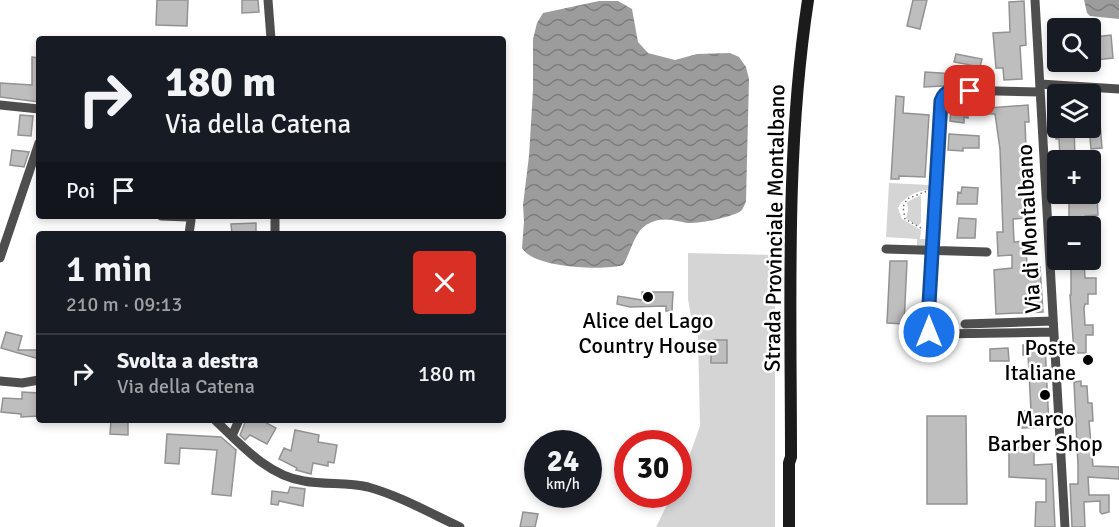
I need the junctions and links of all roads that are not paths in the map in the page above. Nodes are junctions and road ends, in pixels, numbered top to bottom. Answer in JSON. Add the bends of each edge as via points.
{"nodes":[{"id":1,"x":268,"y":0,"type":"edge"},
{"id":2,"x":808,"y":0,"type":"edge"},
{"id":3,"x":1035,"y":0,"type":"edge"},
{"id":4,"x":271,"y":36,"type":"edge"},
{"id":5,"x":1040,"y":88,"type":"junction"},
{"id":6,"x":1119,"y":89,"type":"edge"},
{"id":7,"x":0,"y":105,"type":"edge"},
{"id":8,"x":36,"y":109,"type":"edge"},
{"id":9,"x":34,"y":173,"type":"edge"},
{"id":10,"x":886,"y":249,"type":"dead end"},
{"id":11,"x":932,"y":250,"type":"junction"},
{"id":12,"x":987,"y":252,"type":"dead end"},
{"id":13,"x":0,"y":258,"type":"edge"},
{"id":14,"x":1053,"y":321,"type":"junction"},
{"id":15,"x":965,"y":324,"type":"dead end"},
{"id":16,"x":978,"y":329,"type":"junction"},
{"id":17,"x":1054,"y":332,"type":"junction"},
{"id":18,"x":36,"y":380,"type":"edge"},
{"id":19,"x":0,"y":381,"type":"edge"},
{"id":20,"x":218,"y":423,"type":"edge"},
{"id":21,"x":238,"y":423,"type":"edge"},
{"id":22,"x":231,"y":436,"type":"junction"},
{"id":23,"x":791,"y":457,"type":"junction"},
{"id":24,"x":460,"y":527,"type":"edge"},
{"id":25,"x":789,"y":527,"type":"edge"},
{"id":26,"x":797,"y":527,"type":"edge"},
{"id":27,"x":1065,"y":527,"type":"edge"}],
"edges":[{"from":1,"to":4,"type":"street"},
{"from":2,"to":23,"type":"main road","name":"Strada Provinciale Montalbano","via":[[793,135]]},
{"from":3,"to":5,"type":"street","name":"Via di Montalbano"},
{"from":5,"to":6,"type":"street"},
{"from":5,"to":11,"type":"street","via":[[955,90],[945,94],[941,101]]},
{"from":5,"to":14,"type":"street","name":"Via di Montalbano"},
{"from":7,"to":8,"type":"street"},
{"from":9,"to":13,"type":"street"},
{"from":10,"to":11,"type":"street"},
{"from":11,"to":12,"type":"street"},
{"from":11,"to":16,"type":"street","via":[[928,329],[934,334]]},
{"from":14,"to":16,"type":"street"},
{"from":14,"to":17,"type":"street","name":"Via di Montalbano"},
{"from":15,"to":16,"type":"street"},
{"from":16,"to":17,"type":"street"},
{"from":17,"to":27,"type":"street","name":"Via di Montalbano"},
{"from":18,"to":19,"type":"street"},
{"from":20,"to":22,"type":"street"},
{"from":21,"to":22,"type":"street"},
{"from":22,"to":24,"type":"street","via":[[259,460],[292,478],[368,488]]},
{"from":23,"to":25,"type":"main road","name":"Strada Provinciale Montalbano"},
{"from":23,"to":26,"type":"main road","name":"Strada Provinciale Montalbano"}]}
